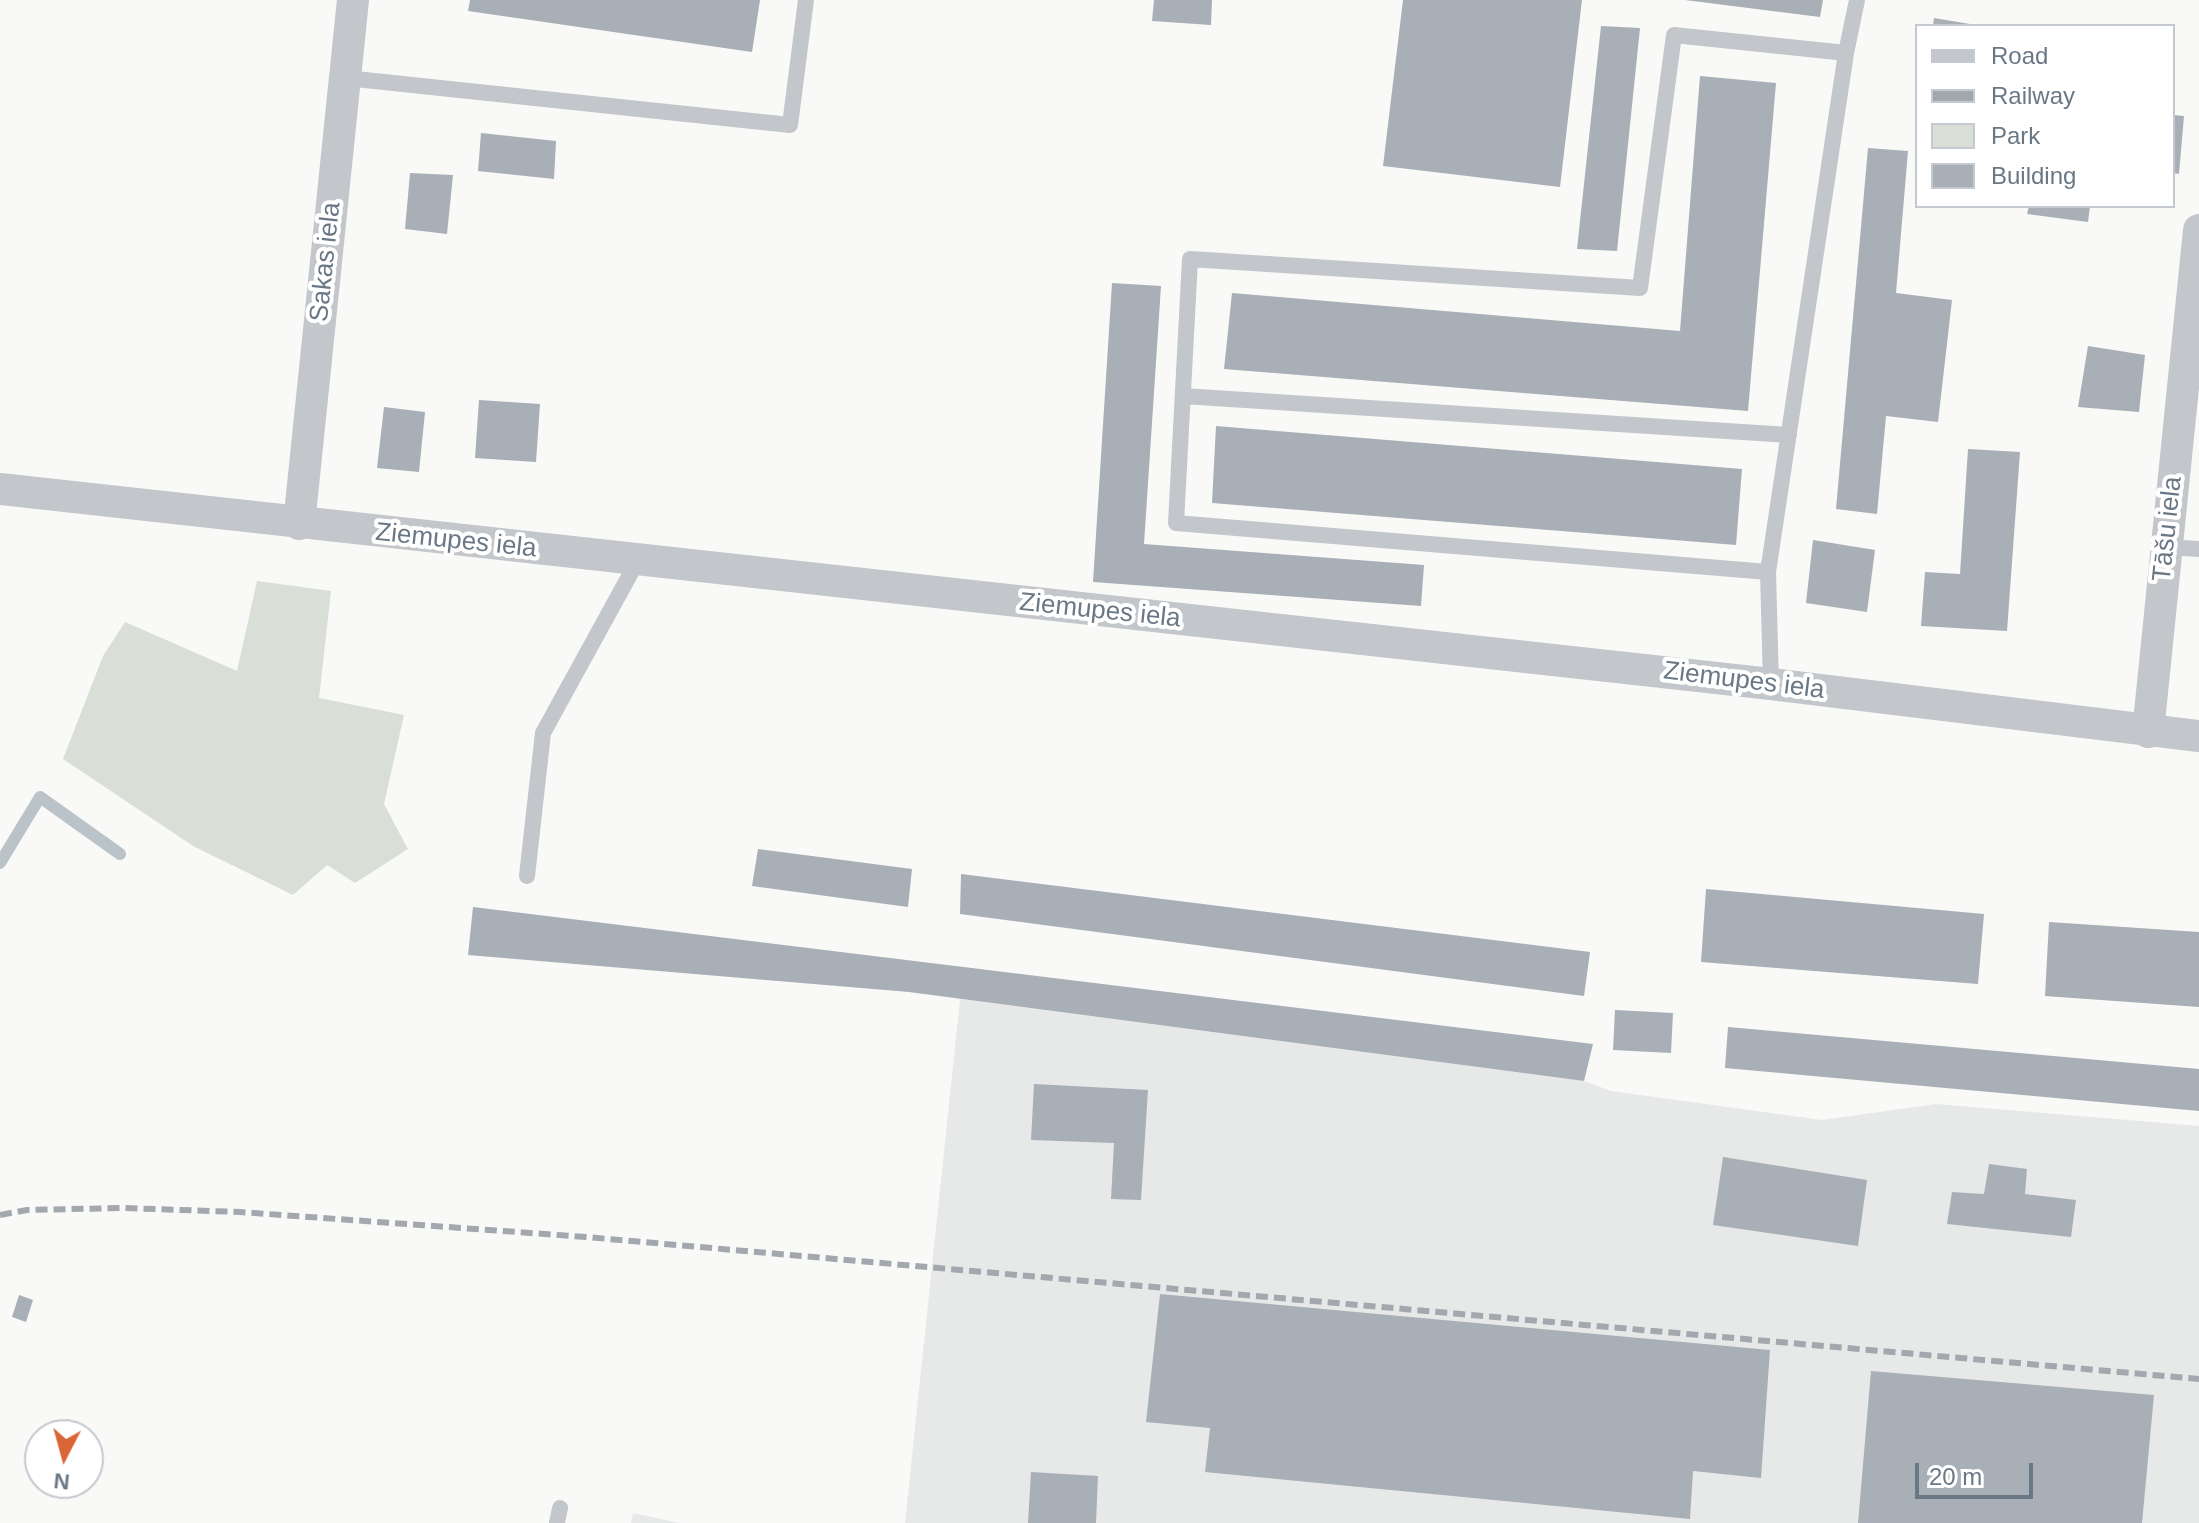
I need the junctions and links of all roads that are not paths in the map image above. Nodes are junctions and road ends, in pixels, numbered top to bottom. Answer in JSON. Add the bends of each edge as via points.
{"nodes":[{"id":1,"x":353,"y":0,"type":"edge"},
{"id":2,"x":806,"y":0,"type":"edge"},
{"id":3,"x":1857,"y":0,"type":"edge"},
{"id":4,"x":1846,"y":53,"type":"junction"},
{"id":5,"x":346,"y":78,"type":"junction"},
{"id":6,"x":2199,"y":230,"type":"edge"},
{"id":7,"x":1183,"y":396,"type":"junction"},
{"id":8,"x":1789,"y":435,"type":"junction"},
{"id":9,"x":0,"y":489,"type":"edge"},
{"id":10,"x":299,"y":524,"type":"junction"},
{"id":11,"x":2166,"y":547,"type":"junction"},
{"id":12,"x":2199,"y":549,"type":"edge"},
{"id":13,"x":638,"y":560,"type":"junction"},
{"id":14,"x":1768,"y":572,"type":"junction"},
{"id":15,"x":1771,"y":684,"type":"junction"},
{"id":16,"x":2148,"y":732,"type":"junction"},
{"id":17,"x":2199,"y":736,"type":"edge"},
{"id":18,"x":527,"y":876,"type":"dead end"}],
"edges":[{"from":1,"to":5,"type":"street","name":"Sakas iela"},
{"from":2,"to":5,"type":"lane","via":[[790,125]]},
{"from":3,"to":4,"type":"lane"},
{"from":4,"to":7,"type":"lane","via":[[1674,35],[1640,288],[1190,259]]},
{"from":4,"to":8,"type":"lane"},
{"from":5,"to":10,"type":"street","name":"Sakas iela"},
{"from":6,"to":11,"type":"street","name":"Tāšu iela"},
{"from":7,"to":8,"type":"lane"},
{"from":7,"to":14,"type":"lane","via":[[1176,523]]},
{"from":8,"to":14,"type":"lane"},
{"from":9,"to":10,"type":"street","name":"Ziemupes iela"},
{"from":10,"to":13,"type":"street","name":"Ziemupes iela"},
{"from":11,"to":12,"type":"lane"},
{"from":11,"to":16,"type":"street","name":"Tāšu iela"},
{"from":13,"to":15,"type":"street","name":"Ziemupes iela"},
{"from":13,"to":18,"type":"lane","via":[[543,733]]},
{"from":14,"to":15,"type":"lane"},
{"from":15,"to":16,"type":"street","name":"Ziemupes iela"},
{"from":16,"to":17,"type":"street","name":"Ziemupes iela"}]}
